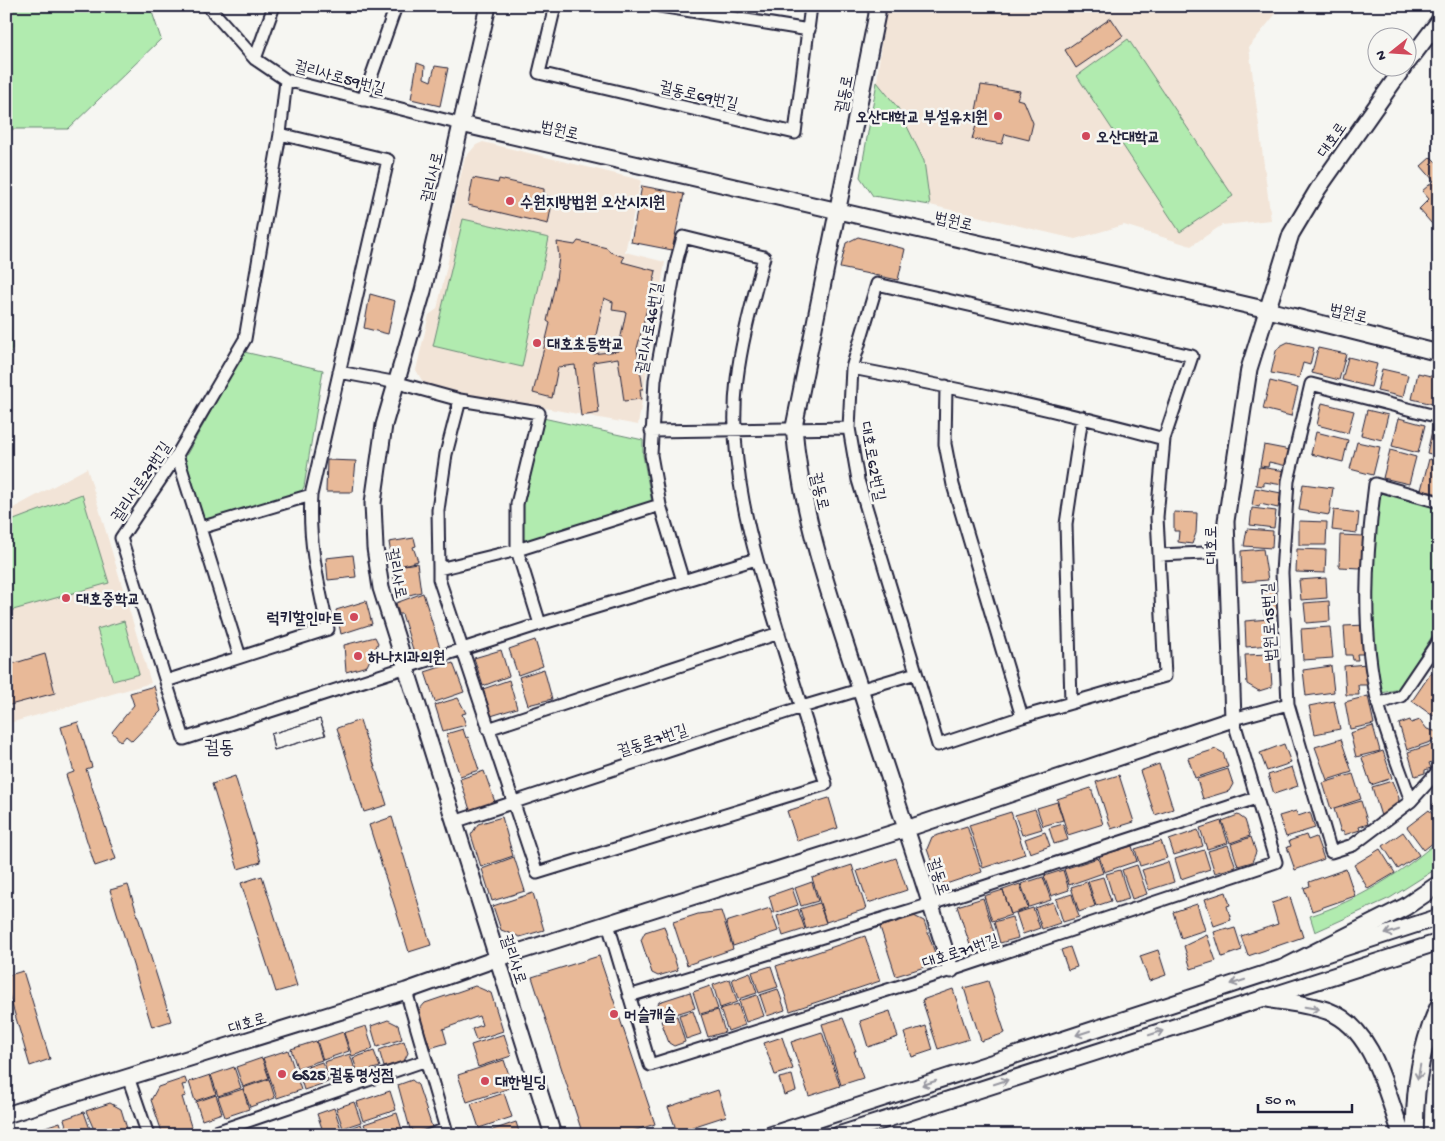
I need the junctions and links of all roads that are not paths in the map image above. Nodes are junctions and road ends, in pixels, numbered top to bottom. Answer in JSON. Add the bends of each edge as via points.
{"nodes":[{"id":1,"x":208,"y":6,"type":"edge"},
{"id":2,"x":274,"y":6,"type":"edge"},
{"id":3,"x":396,"y":6,"type":"edge"},
{"id":4,"x":488,"y":6,"type":"edge"},
{"id":5,"x":555,"y":6,"type":"edge"},
{"id":6,"x":660,"y":6,"type":"edge"},
{"id":7,"x":811,"y":6,"type":"edge"},
{"id":8,"x":876,"y":6,"type":"edge"},
{"id":9,"x":1439,"y":22,"type":"edge"},
{"id":10,"x":809,"y":30,"type":"junction"},
{"id":11,"x":1418,"y":49,"type":"edge"},
{"id":12,"x":255,"y":58,"type":"junction"},
{"id":13,"x":1396,"y":78,"type":"edge"},
{"id":14,"x":286,"y":80,"type":"junction"},
{"id":15,"x":363,"y":100,"type":"junction"},
{"id":16,"x":462,"y":124,"type":"junction"},
{"id":17,"x":280,"y":134,"type":"junction"},
{"id":18,"x":837,"y":212,"type":"junction"},
{"id":19,"x":1268,"y":310,"type":"junction"},
{"id":20,"x":1439,"y":353,"type":"edge"},
{"id":21,"x":852,"y":368,"type":"junction"},
{"id":22,"x":339,"y":372,"type":"junction"},
{"id":23,"x":398,"y":383,"type":"junction"},
{"id":24,"x":946,"y":386,"type":"junction"},
{"id":25,"x":460,"y":400,"type":"junction"},
{"id":26,"x":1082,"y":417,"type":"junction"},
{"id":27,"x":1439,"y":417,"type":"edge"},
{"id":28,"x":794,"y":428,"type":"junction"},
{"id":29,"x":849,"y":428,"type":"junction"},
{"id":30,"x":735,"y":430,"type":"junction"},
{"id":31,"x":652,"y":431,"type":"junction"},
{"id":32,"x":1164,"y":439,"type":"junction"},
{"id":33,"x":177,"y":455,"type":"junction"},
{"id":34,"x":311,"y":494,"type":"junction"},
{"id":35,"x":1439,"y":502,"type":"edge"},
{"id":36,"x":660,"y":505,"type":"junction"},
{"id":37,"x":200,"y":528,"type":"junction"},
{"id":38,"x":516,"y":550,"type":"junction"},
{"id":39,"x":1227,"y":552,"type":"junction"},
{"id":40,"x":1159,"y":555,"type":"junction"},
{"id":41,"x":756,"y":559,"type":"junction"},
{"id":42,"x":439,"y":569,"type":"junction"},
{"id":43,"x":683,"y":581,"type":"junction"},
{"id":44,"x":540,"y":624,"type":"junction"},
{"id":45,"x":778,"y":633,"type":"junction"},
{"id":46,"x":1439,"y":640,"type":"edge"},
{"id":47,"x":462,"y":651,"type":"junction"},
{"id":48,"x":240,"y":657,"type":"junction"},
{"id":49,"x":405,"y":668,"type":"junction"},
{"id":50,"x":916,"y":673,"type":"junction"},
{"id":51,"x":166,"y":681,"type":"junction"},
{"id":52,"x":860,"y":689,"type":"junction"},
{"id":53,"x":1071,"y":702,"type":"junction"},
{"id":54,"x":1288,"y":704,"type":"junction"},
{"id":55,"x":1378,"y":704,"type":"junction"},
{"id":56,"x":802,"y":707,"type":"junction"},
{"id":57,"x":1022,"y":717,"type":"junction"},
{"id":58,"x":1233,"y":719,"type":"junction"},
{"id":59,"x":488,"y":729,"type":"junction"},
{"id":60,"x":1439,"y":770,"type":"edge"},
{"id":61,"x":1256,"y":798,"type":"junction"},
{"id":62,"x":1411,"y":800,"type":"junction"},
{"id":63,"x":512,"y":802,"type":"junction"},
{"id":64,"x":454,"y":822,"type":"junction"},
{"id":65,"x":906,"y":829,"type":"junction"},
{"id":66,"x":1439,"y":884,"type":"edge"},
{"id":67,"x":931,"y":904,"type":"junction"},
{"id":68,"x":1439,"y":917,"type":"edge"},
{"id":69,"x":608,"y":924,"type":"junction"},
{"id":70,"x":1439,"y":942,"type":"edge"},
{"id":71,"x":496,"y":959,"type":"junction"},
{"id":72,"x":1288,"y":966,"type":"junction"},
{"id":73,"x":951,"y":970,"type":"junction"},
{"id":74,"x":406,"y":991,"type":"junction"},
{"id":75,"x":629,"y":996,"type":"junction"},
{"id":76,"x":1264,"y":998,"type":"junction"},
{"id":77,"x":1439,"y":1006,"type":"edge"},
{"id":78,"x":424,"y":1061,"type":"junction"},
{"id":79,"x":128,"y":1077,"type":"junction"},
{"id":80,"x":6,"y":1115,"type":"edge"},
{"id":81,"x":148,"y":1135,"type":"edge"},
{"id":82,"x":208,"y":1135,"type":"edge"},
{"id":83,"x":430,"y":1135,"type":"edge"},
{"id":84,"x":553,"y":1135,"type":"edge"},
{"id":85,"x":770,"y":1135,"type":"edge"},
{"id":86,"x":838,"y":1135,"type":"edge"},
{"id":87,"x":1402,"y":1135,"type":"edge"},
{"id":88,"x":1415,"y":1135,"type":"edge"}],
"edges":[{"from":1,"to":12,"type":"street","name":"궐리사로59번길"},
{"from":2,"to":12,"type":"street"},
{"from":3,"to":15,"type":"street"},
{"from":4,"to":16,"type":"street","name":"궐리사로"},
{"from":5,"to":10,"type":"street","name":"궐동로69번길","via":[[539,73],[795,133]]},
{"from":6,"to":10,"type":"street"},
{"from":7,"to":10,"type":"street","name":"궐동로69번길"},
{"from":8,"to":18,"type":"street","name":"궐동로"},
{"from":9,"to":11,"type":"street"},
{"from":12,"to":14,"type":"street","name":"궐리사로59번길"},
{"from":13,"to":19,"type":"street","name":"대호로","via":[[1328,174],[1291,234]]},
{"from":14,"to":15,"type":"street","name":"궐리사로59번길"},
{"from":14,"to":17,"type":"street","name":"궐리사로29번길"},
{"from":15,"to":16,"type":"street","name":"궐리사로59번길"},
{"from":16,"to":18,"type":"street","name":"법원로"},
{"from":16,"to":23,"type":"street","name":"궐리사로"},
{"from":17,"to":22,"type":"street","via":[[388,160]]},
{"from":17,"to":33,"type":"street","name":"궐리사로29번길","via":[[245,339]]},
{"from":18,"to":19,"type":"street","name":"법원로"},
{"from":18,"to":28,"type":"street","name":"궐동로"},
{"from":19,"to":20,"type":"street","name":"법원로"},
{"from":19,"to":39,"type":"street","name":"대호로","via":[[1249,369],[1226,521]]},
{"from":21,"to":24,"type":"street"},
{"from":21,"to":29,"type":"street","name":"대호로62번길"},
{"from":21,"to":32,"type":"street","name":"대호로62번길","via":[[877,284],[1192,356]]},
{"from":22,"to":23,"type":"street"},
{"from":22,"to":34,"type":"street"},
{"from":23,"to":25,"type":"street"},
{"from":23,"to":49,"type":"street","name":"궐리사로","via":[[384,425],[373,503],[381,588]]},
{"from":24,"to":26,"type":"street"},
{"from":24,"to":57,"type":"street","via":[[944,444],[952,485]]},
{"from":25,"to":38,"type":"street","via":[[540,413],[517,504]]},
{"from":25,"to":42,"type":"street","via":[[446,454],[438,510]]},
{"from":26,"to":32,"type":"street"},
{"from":26,"to":53,"type":"street","via":[[1066,524]]},
{"from":27,"to":54,"type":"street","name":"법원로15번길","via":[[1311,384],[1288,481],[1282,573]]},
{"from":28,"to":29,"type":"street"},
{"from":28,"to":30,"type":"street"},
{"from":28,"to":52,"type":"street","name":"궐동로","via":[[798,472],[820,568]]},
{"from":29,"to":50,"type":"street","name":"대호로62번길","via":[[858,480]]},
{"from":30,"to":31,"type":"street"},
{"from":30,"to":31,"type":"street","name":"궐리사로46번길","via":[[737,380],[743,344],[764,257],[683,237],[655,380]]},
{"from":30,"to":41,"type":"street","name":"궐리사로46번길","via":[[742,507]]},
{"from":31,"to":36,"type":"street","name":"궐리사로46번길","via":[[651,455]]},
{"from":32,"to":40,"type":"street","name":"대호로62번길","via":[[1158,517]]},
{"from":33,"to":37,"type":"street"},
{"from":33,"to":51,"type":"street","name":"궐리사로29번길","via":[[121,538]]},
{"from":34,"to":37,"type":"street"},
{"from":34,"to":48,"type":"street","via":[[309,525],[313,559],[328,629]]},
{"from":35,"to":55,"type":"street","via":[[1374,484],[1367,544],[1367,618]]},
{"from":36,"to":38,"type":"street"},
{"from":36,"to":43,"type":"street","name":"궐리사로46번길"},
{"from":37,"to":48,"type":"street"},
{"from":38,"to":42,"type":"street"},
{"from":38,"to":44,"type":"street"},
{"from":39,"to":40,"type":"street"},
{"from":39,"to":58,"type":"street","name":"대호로"},
{"from":40,"to":53,"type":"street","name":"대호로62번길","via":[[1166,676]]},
{"from":41,"to":43,"type":"street"},
{"from":41,"to":45,"type":"street","name":"궐리사로46번길"},
{"from":42,"to":47,"type":"street","via":[[439,579]]},
{"from":43,"to":44,"type":"street"},
{"from":44,"to":47,"type":"street"},
{"from":45,"to":56,"type":"street","name":"궐리사로46번길"},
{"from":45,"to":59,"type":"street"},
{"from":46,"to":55,"type":"street","via":[[1401,696]]},
{"from":47,"to":49,"type":"street"},
{"from":47,"to":59,"type":"street"},
{"from":48,"to":51,"type":"street"},
{"from":49,"to":51,"type":"street","name":"궐리사로29번길","via":[[184,739]]},
{"from":49,"to":64,"type":"street","name":"궐리사로"},
{"from":50,"to":52,"type":"street","name":"궐동로7번길"},
{"from":50,"to":57,"type":"street","name":"대호로62번길","via":[[938,745]]},
{"from":52,"to":56,"type":"street","name":"궐동로7번길"},
{"from":52,"to":65,"type":"street","name":"궐동로"},
{"from":53,"to":57,"type":"street","name":"대호로62번길"},
{"from":54,"to":58,"type":"street"},
{"from":54,"to":62,"type":"street","name":"법원로15번길","via":[[1332,852],[1353,845]]},
{"from":55,"to":62,"type":"street"},
{"from":56,"to":63,"type":"street","name":"궐동로7번길"},
{"from":56,"to":63,"type":"street","name":"궐리사로46번길","via":[[826,784],[536,873]]},
{"from":58,"to":61,"type":"street","name":"대호로71번길"},
{"from":58,"to":65,"type":"street"},
{"from":59,"to":63,"type":"street"},
{"from":60,"to":62,"type":"street","name":"법원로15번길"},
{"from":61,"to":67,"type":"street"},
{"from":61,"to":73,"type":"street","name":"대호로71번길","via":[[1276,862]]},
{"from":63,"to":64,"type":"street","name":"궐동로7번길"},
{"from":64,"to":71,"type":"street","name":"궐리사로"},
{"from":65,"to":67,"type":"street","name":"궐동로"},
{"from":65,"to":69,"type":"street","name":"대호로"},
{"from":66,"to":72,"type":"main road","via":[[1405,907]]},
{"from":67,"to":73,"type":"street","name":"궐동로"},
{"from":67,"to":75,"type":"street"},
{"from":68,"to":72,"type":"street","one_way":true},
{"from":69,"to":71,"type":"street","name":"대호로"},
{"from":69,"to":75,"type":"street","name":"대호로71번길"},
{"from":70,"to":76,"type":"street"},
{"from":71,"to":74,"type":"street","name":"대호로"},
{"from":71,"to":84,"type":"street","name":"궐리사로"},
{"from":72,"to":85,"type":"street","one_way":true},
{"from":73,"to":75,"type":"street","name":"대호로71번길","via":[[650,1065]]},
{"from":74,"to":78,"type":"street"},
{"from":74,"to":79,"type":"street","name":"대호로"},
{"from":86,"to":76,"type":"street","one_way":true},
{"from":76,"to":87,"type":"main road","one_way":true,"via":[[1327,1010],[1349,1023],[1375,1063]]},
{"from":77,"to":88,"type":"main road","one_way":true,"via":[[1430,1025],[1418,1075]]},
{"from":78,"to":82,"type":"street"},
{"from":78,"to":83,"type":"street","via":[[446,1129]]},
{"from":79,"to":80,"type":"street","name":"대호로"},
{"from":79,"to":81,"type":"street"}]}
